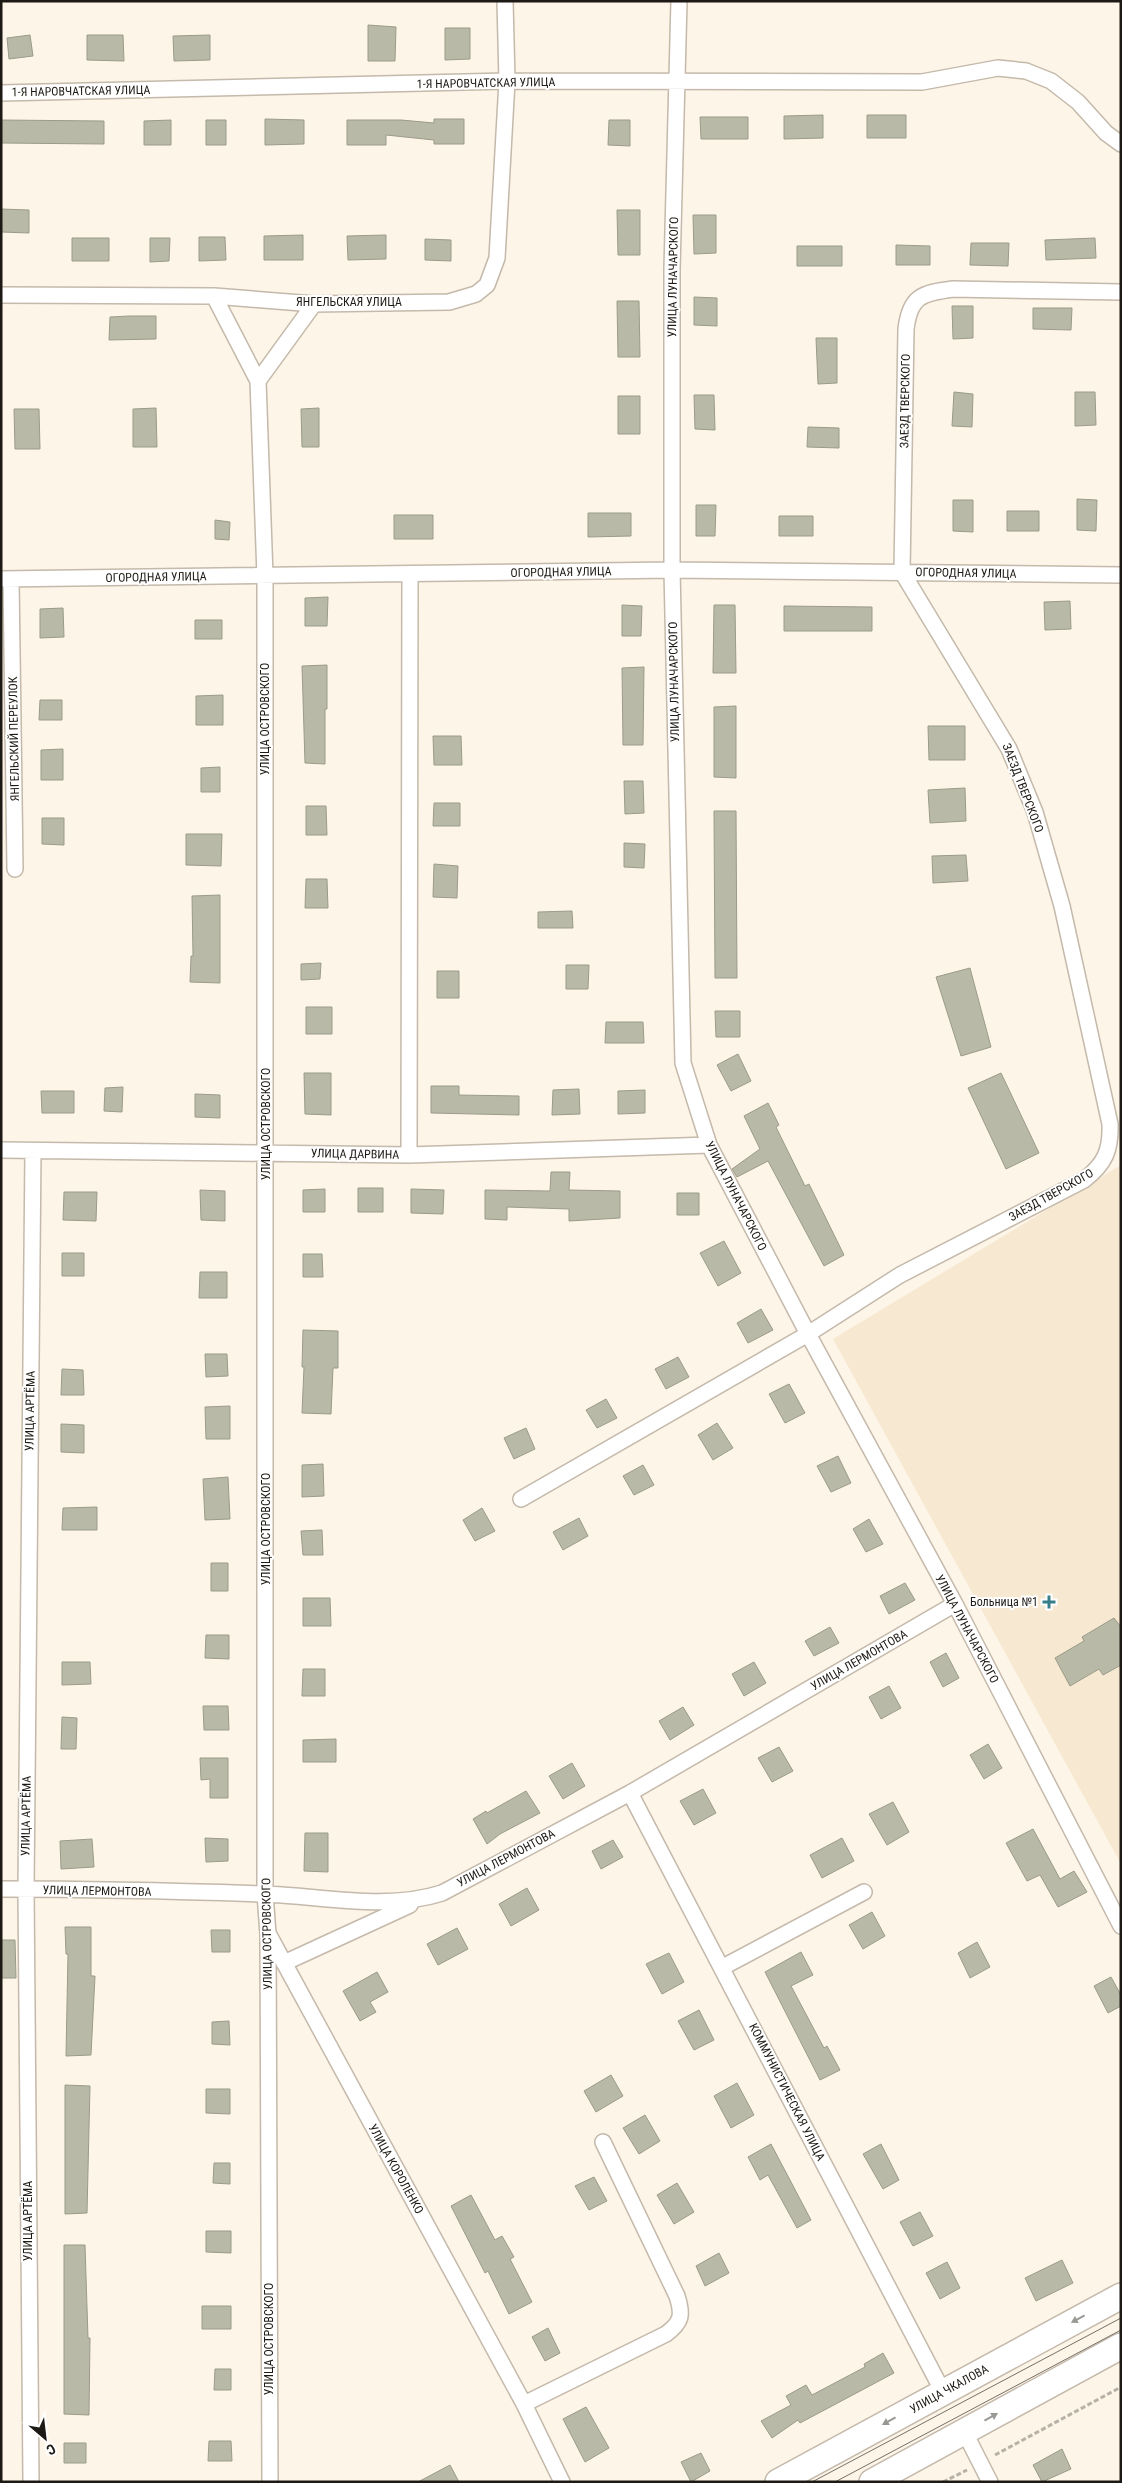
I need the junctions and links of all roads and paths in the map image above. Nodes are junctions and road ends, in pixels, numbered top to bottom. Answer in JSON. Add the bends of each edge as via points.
{"nodes":[{"id":1,"x":505,"y":1,"type":"edge"},
{"id":2,"x":679,"y":1,"type":"edge"},
{"id":3,"x":507,"y":81,"type":"junction"},
{"id":4,"x":678,"y":83,"type":"junction"},
{"id":5,"x":1,"y":92,"type":"edge"},
{"id":6,"x":1121,"y":144,"type":"edge"},
{"id":7,"x":1121,"y":292,"type":"edge"},
{"id":8,"x":1,"y":295,"type":"edge"},
{"id":9,"x":214,"y":296,"type":"junction"},
{"id":10,"x":314,"y":304,"type":"junction"},
{"id":11,"x":258,"y":381,"type":"junction"},
{"id":12,"x":672,"y":570,"type":"junction"},
{"id":13,"x":902,"y":572,"type":"junction"},
{"id":14,"x":410,"y":574,"type":"junction"},
{"id":15,"x":1121,"y":575,"type":"edge"},
{"id":16,"x":264,"y":576,"type":"junction"},
{"id":17,"x":6,"y":579,"type":"edge"},
{"id":18,"x":16,"y":869,"type":"dead end"},
{"id":19,"x":709,"y":1145,"type":"junction"},
{"id":20,"x":1,"y":1150,"type":"edge"},
{"id":21,"x":33,"y":1151,"type":"junction"},
{"id":22,"x":266,"y":1153,"type":"junction"},
{"id":23,"x":409,"y":1155,"type":"junction"},
{"id":24,"x":808,"y":1334,"type":"junction"},
{"id":25,"x":521,"y":1499,"type":"dead end"},
{"id":26,"x":955,"y":1604,"type":"junction"},
{"id":27,"x":630,"y":1793,"type":"junction"},
{"id":28,"x":1,"y":1889,"type":"edge"},
{"id":29,"x":26,"y":1889,"type":"junction"},
{"id":30,"x":864,"y":1892,"type":"dead end"},
{"id":31,"x":265,"y":1894,"type":"junction"},
{"id":32,"x":421,"y":1900,"type":"junction"},
{"id":33,"x":1121,"y":1926,"type":"edge"},
{"id":34,"x":268,"y":1934,"type":"junction"},
{"id":35,"x":284,"y":1963,"type":"junction"},
{"id":36,"x":723,"y":1967,"type":"junction"},
{"id":37,"x":603,"y":2142,"type":"dead end"},
{"id":38,"x":1121,"y":2296,"type":"edge"},
{"id":39,"x":1121,"y":2346,"type":"edge"},
{"id":40,"x":1121,"y":2387,"type":"edge"},
{"id":41,"x":943,"y":2392,"type":"junction"},
{"id":42,"x":524,"y":2404,"type":"junction"},
{"id":43,"x":964,"y":2431,"type":"junction"},
{"id":44,"x":980,"y":2463,"type":"junction"},
{"id":45,"x":31,"y":2482,"type":"edge"},
{"id":46,"x":270,"y":2482,"type":"edge"},
{"id":47,"x":562,"y":2482,"type":"edge"},
{"id":48,"x":778,"y":2482,"type":"edge"},
{"id":49,"x":872,"y":2482,"type":"edge"},
{"id":50,"x":943,"y":2482,"type":"edge"},
{"id":51,"x":990,"y":2482,"type":"edge"}],
"edges":[{"from":1,"to":3,"type":"street","name":"ЯНГЕЛЬСКАЯ УЛИЦА"},
{"from":2,"to":4,"type":"street","name":"УЛИЦА ЛУНАЧАРСКОГО"},
{"from":3,"to":4,"type":"street","name":"1-Я НАРОВЧАТСКАЯ УЛИЦА"},
{"from":3,"to":5,"type":"street","name":"1-Я НАРОВЧАТСКАЯ УЛИЦА"},
{"from":3,"to":10,"type":"street","name":"ЯНГЕЛЬСКАЯ УЛИЦА","via":[[497,258],[488,285],[476,294],[449,302]]},
{"from":4,"to":6,"type":"street","name":"1-Я НАРОВЧАТСКАЯ УЛИЦА","via":[[922,82],[998,68],[1026,71],[1051,81]]},
{"from":4,"to":12,"type":"street","name":"УЛИЦА ЛУНАЧАРСКОГО","via":[[672,269]]},
{"from":7,"to":13,"type":"street","name":"ЗАЕЗД ТВЕРСКОГО","via":[[953,289],[932,292],[909,310]]},
{"from":8,"to":9,"type":"street","name":"ЯНГЕЛЬСКАЯ УЛИЦА"},
{"from":9,"to":10,"type":"street","name":"ЯНГЕЛЬСКАЯ УЛИЦА"},
{"from":9,"to":11,"type":"street"},
{"from":10,"to":11,"type":"street"},
{"from":11,"to":16,"type":"street","name":"УЛИЦА ОСТРОВСКОГО"},
{"from":12,"to":13,"type":"street","name":"ОГОРОДНАЯ УЛИЦА"},
{"from":12,"to":14,"type":"street","name":"ОГОРОДНАЯ УЛИЦА"},
{"from":12,"to":19,"type":"street","name":"УЛИЦА ЛУНАЧАРСКОГО","via":[[683,1063]]},
{"from":13,"to":15,"type":"street","name":"ОГОРОДНАЯ УЛИЦА"},
{"from":13,"to":24,"type":"street","name":"ЗАЕЗД ТВЕРСКОГО","via":[[1010,749],[1035,812],[1062,906],[1111,1141],[1107,1156],[1084,1180],[900,1275]]},
{"from":14,"to":16,"type":"street","name":"ОГОРОДНАЯ УЛИЦА"},
{"from":14,"to":23,"type":"street"},
{"from":16,"to":17,"type":"street","name":"ОГОРОДНАЯ УЛИЦА"},
{"from":16,"to":22,"type":"street","name":"УЛИЦА ОСТРОВСКОГО"},
{"from":17,"to":18,"type":"street","name":"ЯНГЕЛЬСКИЙ ПЕРЕУЛОК"},
{"from":19,"to":23,"type":"street","name":"УЛИЦА ДАРВИНА"},
{"from":19,"to":24,"type":"street","name":"УЛИЦА ЛУНАЧАРСКОГО"},
{"from":20,"to":21,"type":"street","name":"УЛИЦА ДАРВИНА"},
{"from":21,"to":22,"type":"street","name":"УЛИЦА ДАРВИНА"},
{"from":21,"to":29,"type":"street","name":"УЛИЦА АРТЁМА"},
{"from":22,"to":23,"type":"street","name":"УЛИЦА ДАРВИНА"},
{"from":22,"to":31,"type":"street","name":"УЛИЦА ОСТРОВСКОГО"},
{"from":24,"to":25,"type":"street"},
{"from":24,"to":26,"type":"street","name":"УЛИЦА ЛУНАЧАРСКОГО"},
{"from":26,"to":27,"type":"street","name":"УЛИЦА ЛЕРМОНТОВА"},
{"from":26,"to":33,"type":"street","name":"УЛИЦА ЛУНАЧАРСКОГО"},
{"from":27,"to":32,"type":"street","name":"УЛИЦА ЛЕРМОНТОВА","via":[[442,1893]]},
{"from":27,"to":36,"type":"street","name":"КОММУНИСТИЧЕСКАЯ УЛИЦА"},
{"from":28,"to":29,"type":"street","name":"УЛИЦА ЛЕРМОНТОВА"},
{"from":29,"to":31,"type":"street","name":"УЛИЦА ЛЕРМОНТОВА"},
{"from":29,"to":45,"type":"street","name":"УЛИЦА АРТЁМА"},
{"from":30,"to":36,"type":"street"},
{"from":31,"to":32,"type":"street","name":"УЛИЦА ЛЕРМОНТОВА","via":[[393,1902]]},
{"from":31,"to":34,"type":"street","name":"УЛИЦА ОСТРОВСКОГО"},
{"from":32,"to":35,"type":"street"},
{"from":34,"to":35,"type":"street","name":"УЛИЦА КОРОЛЕНКО"},
{"from":34,"to":46,"type":"street","name":"УЛИЦА ОСТРОВСКОГО"},
{"from":35,"to":42,"type":"street","name":"УЛИЦА КОРОЛЕНКО"},
{"from":36,"to":41,"type":"street","name":"КОММУНИСТИЧЕСКАЯ УЛИЦА"},
{"from":37,"to":42,"type":"street","via":[[677,2296],[680,2318],[677,2326],[666,2334]]},
{"from":38,"to":41,"type":"main road","name":"УЛИЦА ЧКАЛОВА","one_way":true},
{"from":43,"to":39,"type":"main road","one_way":true},
{"from":40,"to":44,"type":"path"},
{"from":41,"to":48,"type":"main road","name":"УЛИЦА ЧКАЛОВА","one_way":true},
{"from":42,"to":47,"type":"street","name":"УЛИЦА КОРОЛЕНКО"},
{"from":43,"to":44,"type":"street"},
{"from":43,"to":49,"type":"main road"},
{"from":44,"to":50,"type":"path"},
{"from":44,"to":51,"type":"street"}]}
